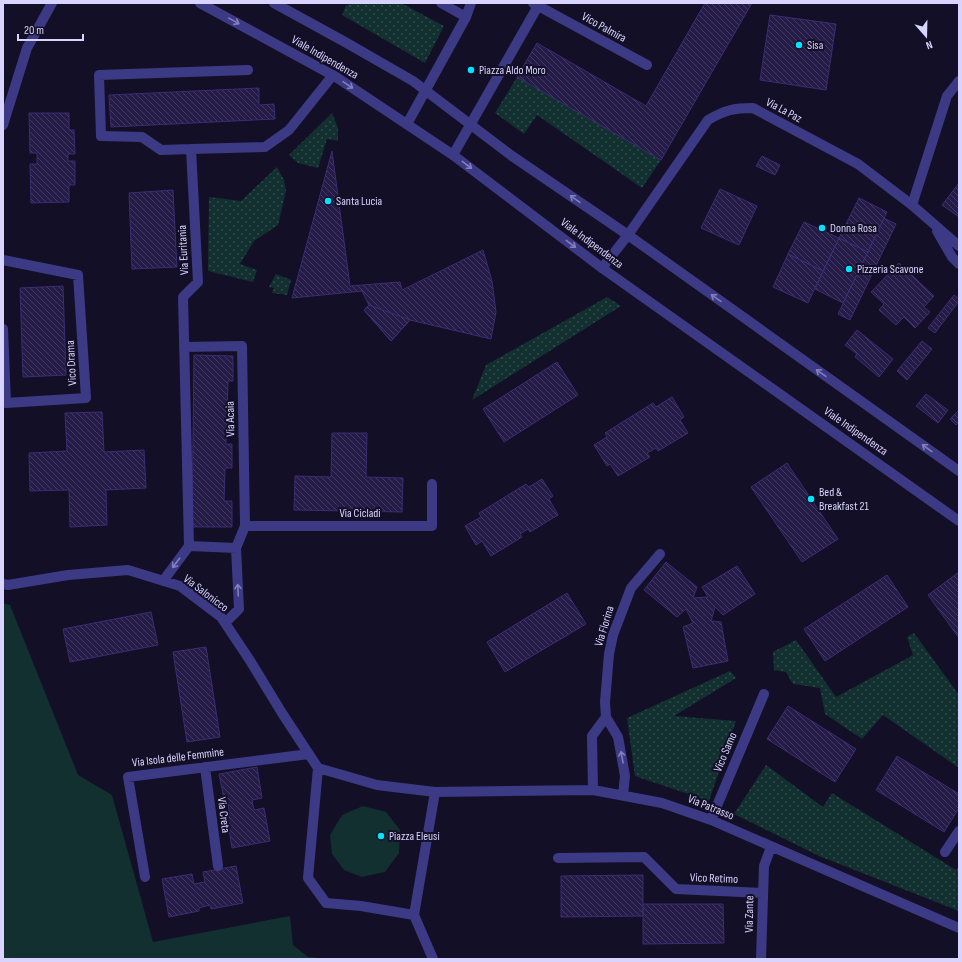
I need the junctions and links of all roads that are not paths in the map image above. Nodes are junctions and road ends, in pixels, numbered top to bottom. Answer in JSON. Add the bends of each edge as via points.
{"nodes":[{"id":1,"x":52,"y":3,"type":"edge"},
{"id":2,"x":200,"y":3,"type":"edge"},
{"id":3,"x":274,"y":3,"type":"edge"},
{"id":4,"x":471,"y":3,"type":"edge"},
{"id":5,"x":443,"y":4,"type":"edge"},
{"id":6,"x":535,"y":5,"type":"edge"},
{"id":7,"x":466,"y":17,"type":"junction"},
{"id":8,"x":647,"y":66,"type":"dead end"},
{"id":9,"x":248,"y":70,"type":"dead end"},
{"id":10,"x":333,"y":75,"type":"junction"},
{"id":11,"x":959,"y":81,"type":"edge"},
{"id":12,"x":426,"y":91,"type":"junction"},
{"id":13,"x":407,"y":124,"type":"junction"},
{"id":14,"x":470,"y":124,"type":"junction"},
{"id":15,"x":3,"y":125,"type":"edge"},
{"id":16,"x":190,"y":149,"type":"junction"},
{"id":17,"x":453,"y":155,"type":"junction"},
{"id":18,"x":912,"y":204,"type":"junction"},
{"id":19,"x":933,"y":224,"type":"junction"},
{"id":20,"x":628,"y":235,"type":"junction"},
{"id":21,"x":959,"y":246,"type":"edge"},
{"id":22,"x":3,"y":260,"type":"edge"},
{"id":23,"x":959,"y":264,"type":"edge"},
{"id":24,"x":602,"y":268,"type":"junction"},
{"id":25,"x":3,"y":329,"type":"edge"},
{"id":26,"x":184,"y":346,"type":"junction"},
{"id":27,"x":959,"y":471,"type":"edge"},
{"id":28,"x":432,"y":484,"type":"dead end"},
{"id":29,"x":959,"y":521,"type":"edge"},
{"id":30,"x":245,"y":526,"type":"junction"},
{"id":31,"x":189,"y":546,"type":"junction"},
{"id":32,"x":236,"y":548,"type":"junction"},
{"id":33,"x":660,"y":554,"type":"dead end"},
{"id":34,"x":163,"y":581,"type":"junction"},
{"id":35,"x":3,"y":584,"type":"edge"},
{"id":36,"x":225,"y":624,"type":"junction"},
{"id":37,"x":764,"y":694,"type":"dead end"},
{"id":38,"x":606,"y":717,"type":"junction"},
{"id":39,"x":309,"y":754,"type":"junction"},
{"id":40,"x":205,"y":767,"type":"junction"},
{"id":41,"x":318,"y":768,"type":"junction"},
{"id":42,"x":593,"y":790,"type":"junction"},
{"id":43,"x":435,"y":792,"type":"junction"},
{"id":44,"x":623,"y":795,"type":"junction"},
{"id":45,"x":711,"y":820,"type":"junction"},
{"id":46,"x":959,"y":831,"type":"edge"},
{"id":47,"x":770,"y":847,"type":"junction"},
{"id":48,"x":945,"y":852,"type":"dead end"},
{"id":49,"x":558,"y":858,"type":"dead end"},
{"id":50,"x":218,"y":866,"type":"dead end"},
{"id":51,"x":145,"y":877,"type":"dead end"},
{"id":52,"x":763,"y":893,"type":"junction"},
{"id":53,"x":414,"y":915,"type":"junction"},
{"id":54,"x":959,"y":928,"type":"edge"},
{"id":55,"x":433,"y":959,"type":"edge"},
{"id":56,"x":761,"y":959,"type":"edge"}],
"edges":[{"from":1,"to":15,"type":"street","via":[[27,48]]},
{"from":2,"to":10,"type":"street","name":"Viale Indipendenza","one_way":true},
{"from":3,"to":12,"type":"street","name":"Viale Indipendenza","via":[[413,81]]},
{"from":4,"to":7,"type":"street"},
{"from":5,"to":7,"type":"street"},
{"from":6,"to":8,"type":"street","name":"Vico Palmira"},
{"from":6,"to":14,"type":"street"},
{"from":7,"to":12,"type":"street"},
{"from":9,"to":16,"type":"street","via":[[99,75],[101,136],[142,137],[161,150]]},
{"from":10,"to":13,"type":"street","name":"Viale Indipendenza","one_way":true},
{"from":10,"to":16,"type":"street","via":[[289,130],[265,147]]},
{"from":11,"to":18,"type":"street","via":[[947,96]]},
{"from":12,"to":13,"type":"street"},
{"from":12,"to":14,"type":"street","name":"Viale Indipendenza"},
{"from":13,"to":17,"type":"street","name":"Viale Indipendenza"},
{"from":14,"to":17,"type":"street"},
{"from":20,"to":14,"type":"street","name":"Viale Indipendenza","one_way":true,"via":[[512,156]]},
{"from":16,"to":26,"type":"street","name":"Via Euritania","via":[[198,282],[183,297]]},
{"from":17,"to":24,"type":"street","name":"Viale Indipendenza","one_way":true},
{"from":18,"to":19,"type":"street","name":"Via La Paz"},
{"from":18,"to":20,"type":"street","name":"Via La Paz","via":[[858,164],[753,108],[737,108],[722,112],[708,120]]},
{"from":19,"to":21,"type":"street"},
{"from":19,"to":23,"type":"street","via":[[952,257]]},
{"from":20,"to":24,"type":"street","name":"Via La Paz"},
{"from":27,"to":20,"type":"street","name":"Viale Indipendenza","one_way":true},
{"from":22,"to":25,"type":"street","name":"Vico Drama","via":[[78,275],[86,398],[6,402]]},
{"from":24,"to":29,"type":"street","name":"Viale Indipendenza"},
{"from":26,"to":30,"type":"street","name":"Via Acaia","via":[[242,346]]},
{"from":26,"to":31,"type":"street","name":"Via Euritania"},
{"from":28,"to":30,"type":"street","name":"Via Cicladi","via":[[432,526]]},
{"from":30,"to":32,"type":"street","name":"Via Acaia"},
{"from":31,"to":32,"type":"street"},
{"from":31,"to":34,"type":"street","one_way":true},
{"from":36,"to":32,"type":"street","name":"Via Acaia","one_way":true,"via":[[239,609]]},
{"from":33,"to":38,"type":"street","name":"Via Florina","via":[[631,588],[613,635],[609,654]]},
{"from":34,"to":35,"type":"street","name":"Via Salonicco","via":[[128,570]]},
{"from":34,"to":36,"type":"street","name":"Via Salonicco","via":[[180,586],[221,617]]},
{"from":36,"to":39,"type":"street","name":"Via Salonicco"},
{"from":37,"to":45,"type":"street","name":"Vico Samo"},
{"from":38,"to":42,"type":"street","via":[[592,736]]},
{"from":44,"to":38,"type":"street","name":"Via Florina","one_way":true,"via":[[625,776],[618,737]]},
{"from":39,"to":40,"type":"street","name":"Via Isola delle Femmine"},
{"from":39,"to":41,"type":"street","name":"Via Salonicco"},
{"from":40,"to":50,"type":"street","name":"Via Creta"},
{"from":40,"to":51,"type":"street","name":"Via Isola delle Femmine","via":[[128,777]]},
{"from":41,"to":43,"type":"street","via":[[377,786]]},
{"from":41,"to":53,"type":"street","via":[[308,878],[326,902]]},
{"from":42,"to":43,"type":"street","name":"Via Patrasso"},
{"from":42,"to":44,"type":"street","name":"Via Patrasso"},
{"from":43,"to":53,"type":"street"},
{"from":44,"to":45,"type":"street","name":"Via Patrasso","via":[[662,803]]},
{"from":45,"to":47,"type":"street","name":"Via Patrasso"},
{"from":46,"to":48,"type":"street"},
{"from":47,"to":52,"type":"street","name":"Via Zante","via":[[764,866]]},
{"from":47,"to":54,"type":"street","name":"Via Patrasso"},
{"from":49,"to":52,"type":"street","name":"Vico Retimo","via":[[644,857],[676,889]]},
{"from":52,"to":56,"type":"street","name":"Via Zante"},
{"from":53,"to":55,"type":"street"}]}
